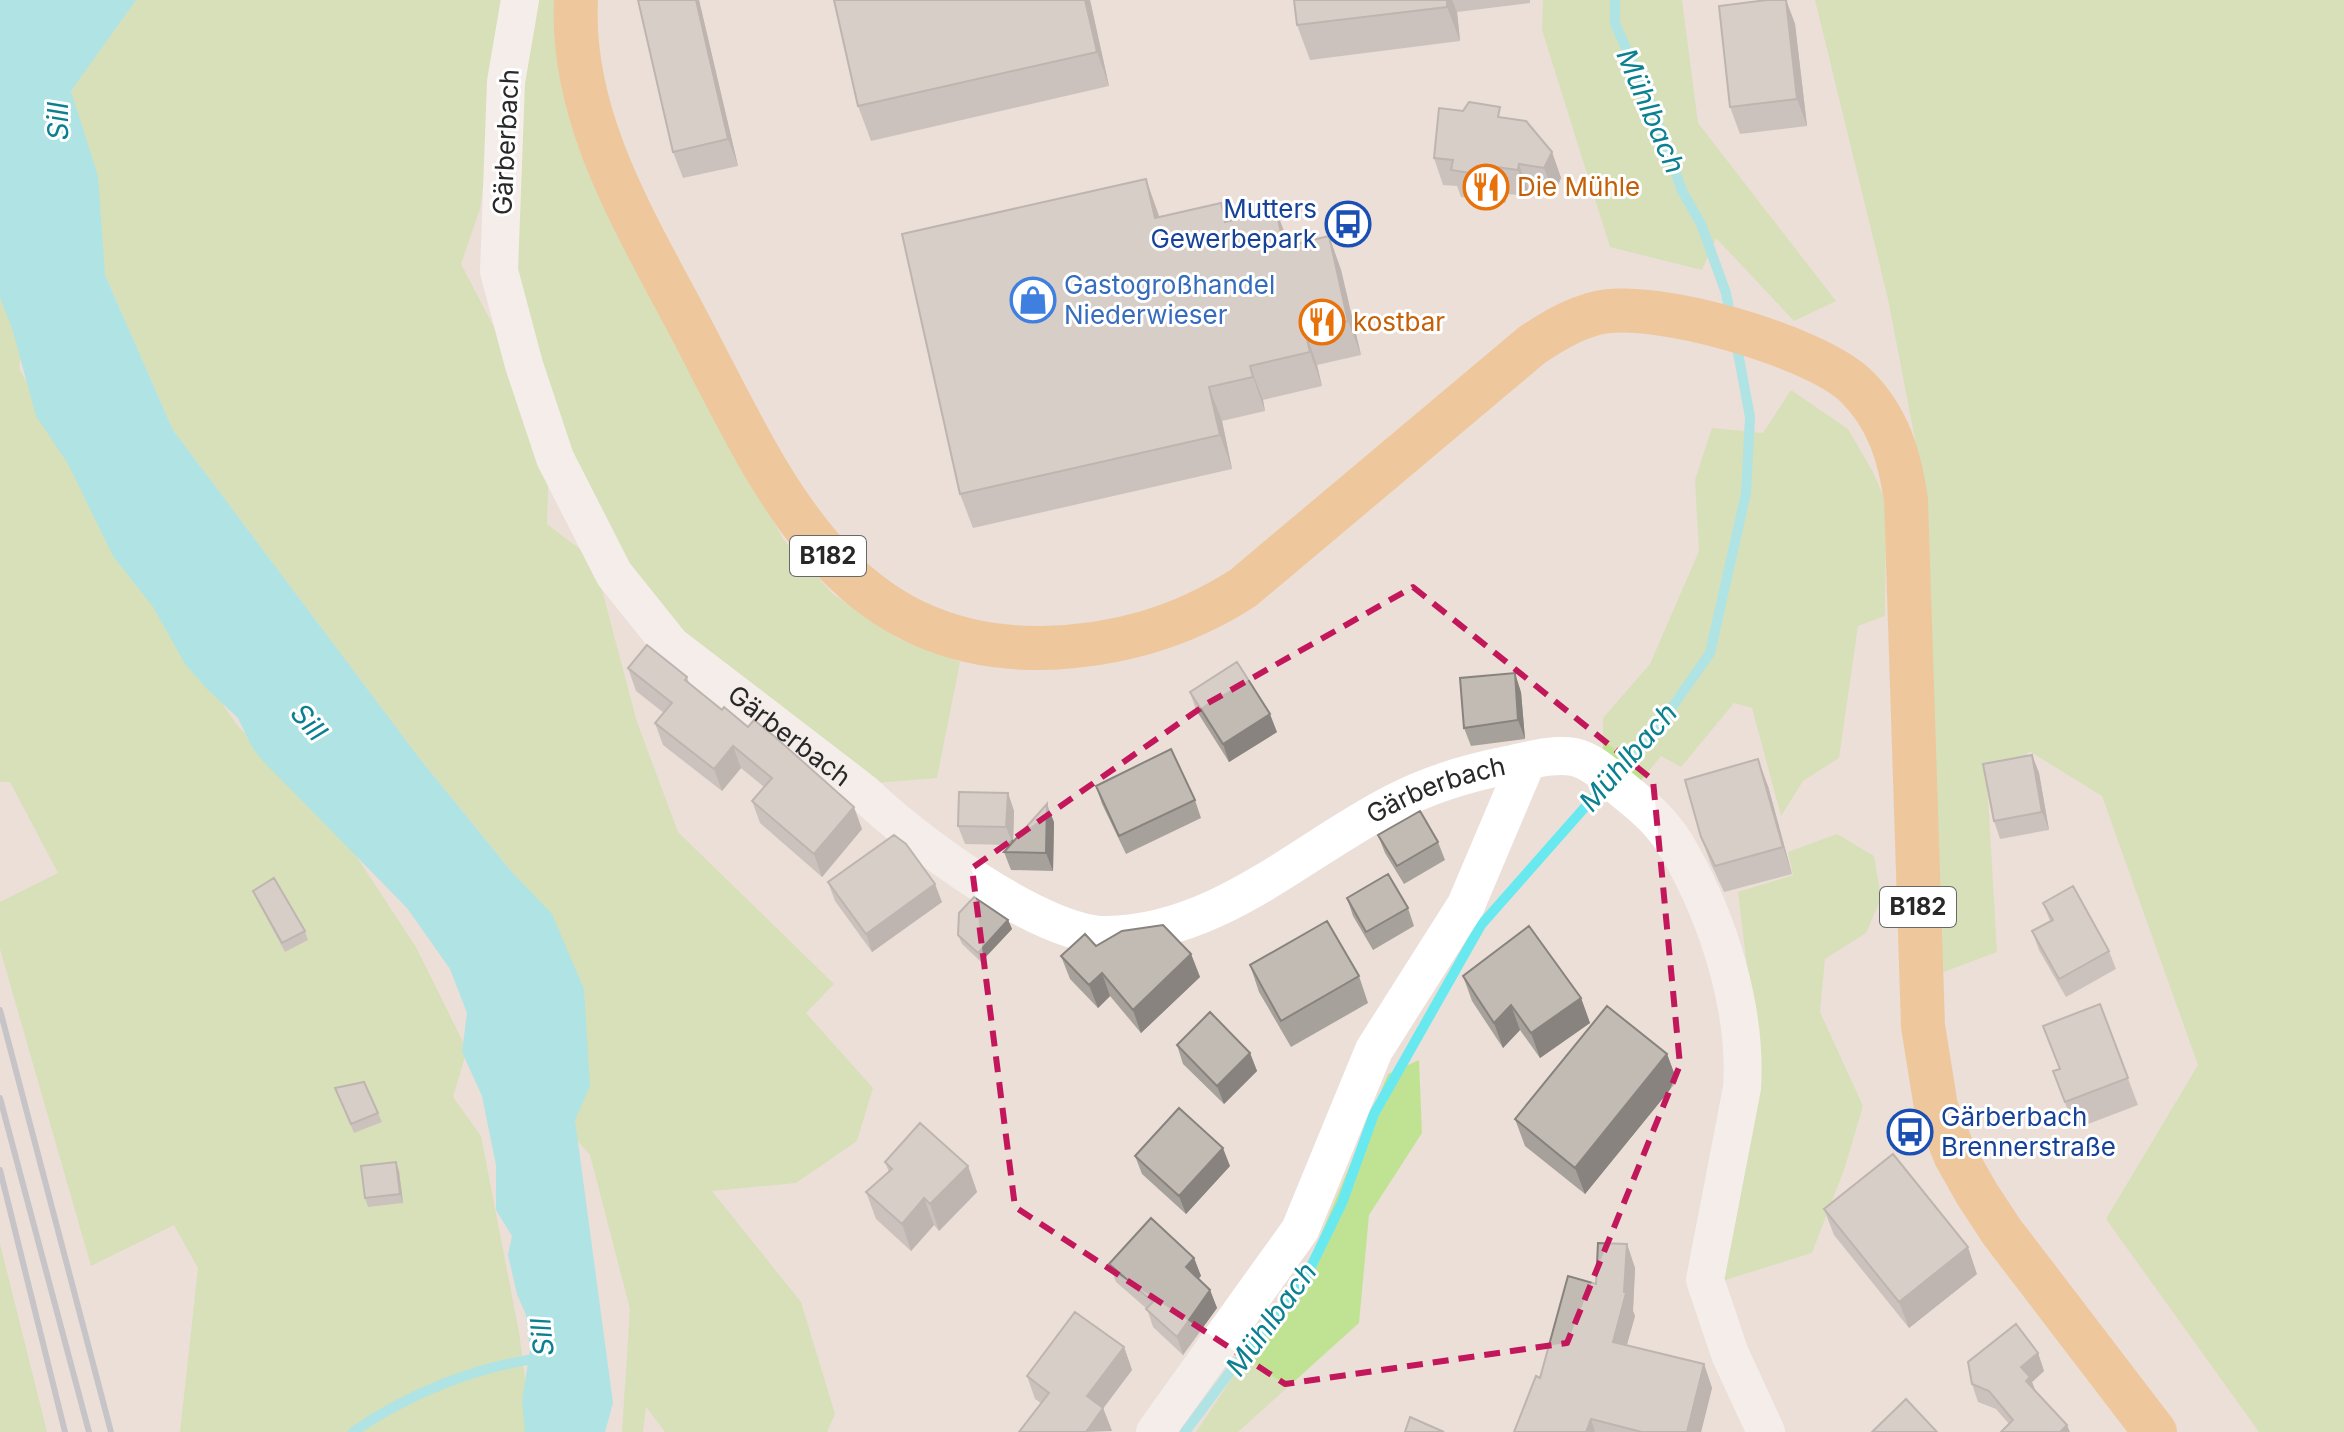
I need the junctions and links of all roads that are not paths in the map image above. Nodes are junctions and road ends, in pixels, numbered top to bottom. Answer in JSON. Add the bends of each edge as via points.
{"nodes":[{"id":1,"x":520,"y":0,"type":"edge"},
{"id":2,"x":576,"y":0,"type":"edge"},
{"id":3,"x":1527,"y":761,"type":"junction"},
{"id":4,"x":1155,"y":1432,"type":"edge"},
{"id":5,"x":1766,"y":1432,"type":"edge"},
{"id":6,"x":2155,"y":1432,"type":"edge"}],
"edges":[{"from":1,"to":3,"type":"street","name":"Gärberbach","via":[[506,82],[499,271],[555,458],[614,574],[671,645],[864,793],[892,821],[1036,914],[1086,933],[1125,933],[1168,925],[1234,900],[1417,791]]},
{"from":2,"to":6,"type":"main road","number":"B182","via":[[582,72],[608,164],[649,250],[795,516],[856,585],[907,618],[958,638],[1029,648],[1097,645],[1154,632],[1211,609],[1310,533],[1532,345],[1563,325],[1599,312],[1673,315],[1723,327],[1805,354],[1854,384],[1874,406],[1894,444],[1906,500],[1923,1026],[1936,1107],[1955,1155],[2002,1232]]},
{"from":3,"to":4,"type":"street","name":"Gärberbach","via":[[1466,905],[1374,1050],[1300,1230]]},
{"from":3,"to":5,"type":"street","name":"Gärberbach","via":[[1574,757],[1657,817],[1689,866],[1727,965],[1744,1057],[1742,1088],[1705,1280],[1730,1354]]}]}
